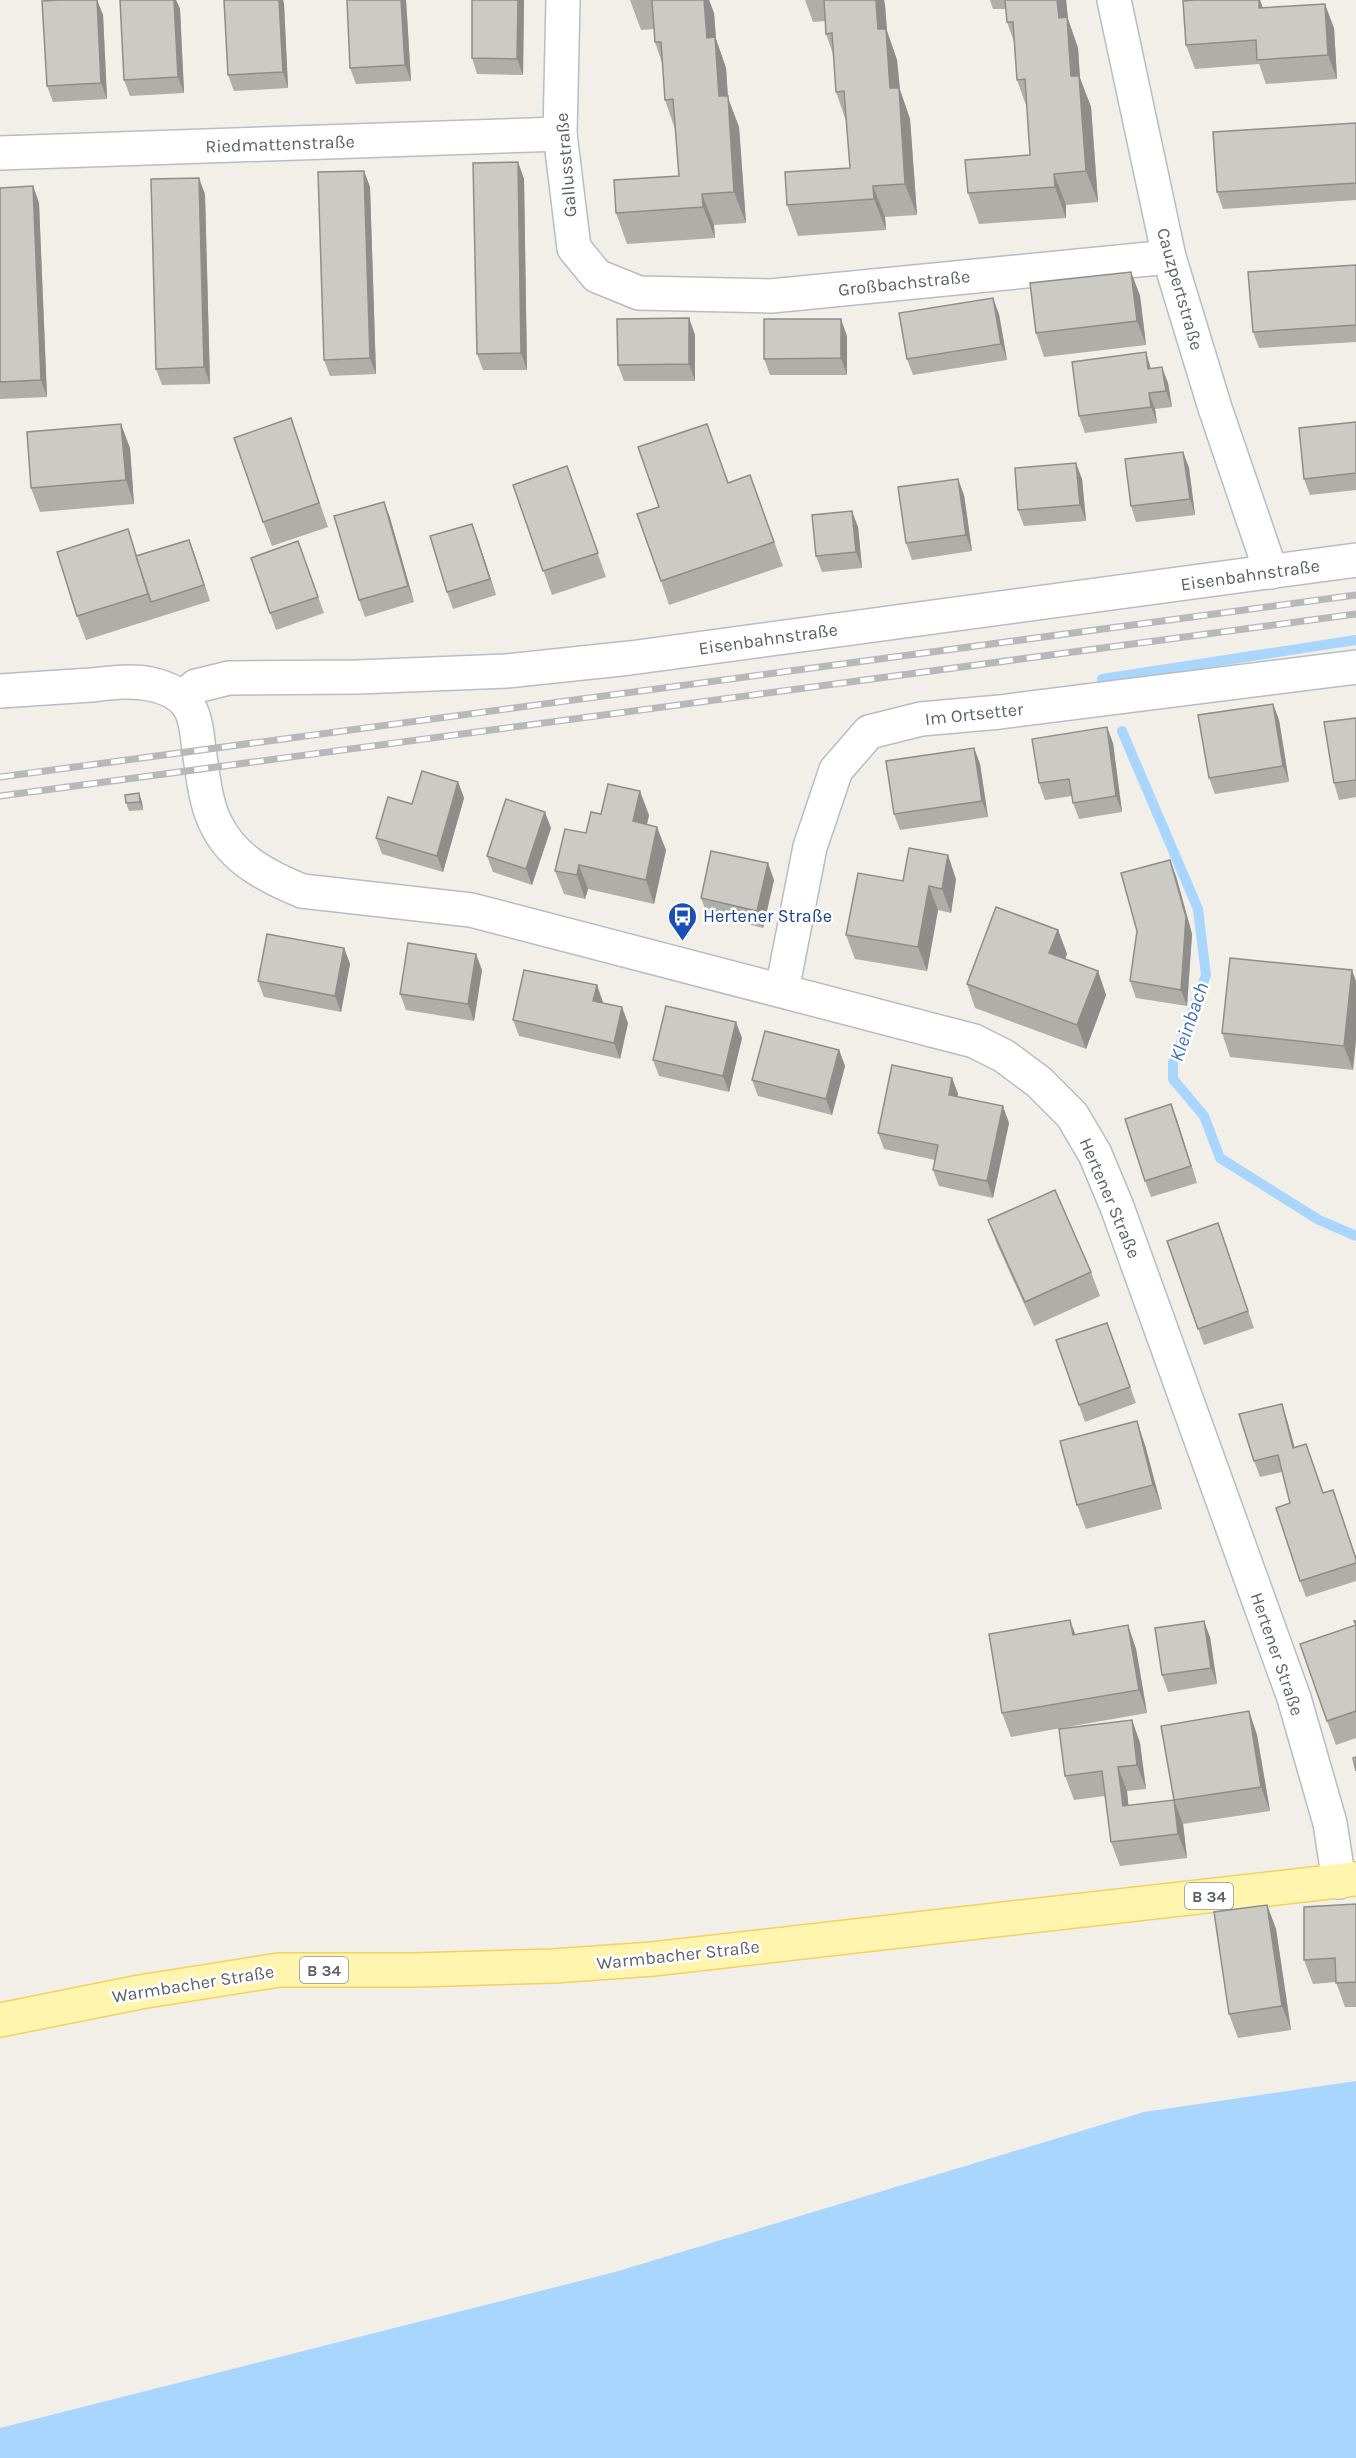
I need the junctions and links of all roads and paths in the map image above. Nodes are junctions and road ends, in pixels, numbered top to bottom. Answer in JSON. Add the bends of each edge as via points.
{"nodes":[{"id":1,"x":563,"y":0,"type":"edge"},
{"id":2,"x":1114,"y":0,"type":"edge"},
{"id":3,"x":560,"y":134,"type":"junction"},
{"id":4,"x":0,"y":153,"type":"edge"},
{"id":5,"x":1168,"y":257,"type":"junction"},
{"id":6,"x":639,"y":293,"type":"joint"},
{"id":7,"x":1356,"y":560,"type":"edge"},
{"id":8,"x":1271,"y":572,"type":"junction"},
{"id":9,"x":1356,"y":667,"type":"edge"},
{"id":10,"x":0,"y":691,"type":"edge"},
{"id":11,"x":182,"y":698,"type":"junction"},
{"id":12,"x":782,"y":990,"type":"junction"},
{"id":13,"x":1348,"y":1880,"type":"edge"},
{"id":14,"x":0,"y":2020,"type":"edge"}],
"edges":[{"from":1,"to":3,"type":"street","name":"Gallusstraße"},
{"from":2,"to":5,"type":"street","name":"Cauzpertstraße"},
{"from":3,"to":4,"type":"street","name":"Riedmattenstraße"},
{"from":3,"to":6,"type":"street","name":"Gallusstraße","via":[[574,248],[597,276]]},
{"from":5,"to":6,"type":"street","name":"Großbachstraße","via":[[771,296]]},
{"from":5,"to":8,"type":"street","name":"Cauzpertstraße"},
{"from":7,"to":8,"type":"street","name":"Eisenbahnstraße"},
{"from":8,"to":11,"type":"street","name":"Eisenbahnstraße","via":[[630,658],[506,671],[229,678],[196,686]]},
{"from":9,"to":12,"type":"street","name":"Im Ortsetter","via":[[921,719],[869,732],[836,770],[810,847]]},
{"from":10,"to":11,"type":"street","via":[[124,682],[150,684]]},
{"from":11,"to":12,"type":"street","name":"Hertener Straße","via":[[197,724],[207,796],[216,825],[253,867],[277,881],[323,895],[471,910]]},
{"from":12,"to":13,"type":"street","name":"Hertener Straße","via":[[974,1041],[1004,1056],[1039,1082],[1072,1115],[1095,1154],[1118,1207],[1290,1686]]},
{"from":13,"to":14,"type":"main road","name":"Warmbacher Straße","number":"B 34","via":[[653,1959],[553,1966],[279,1970]]}]}
